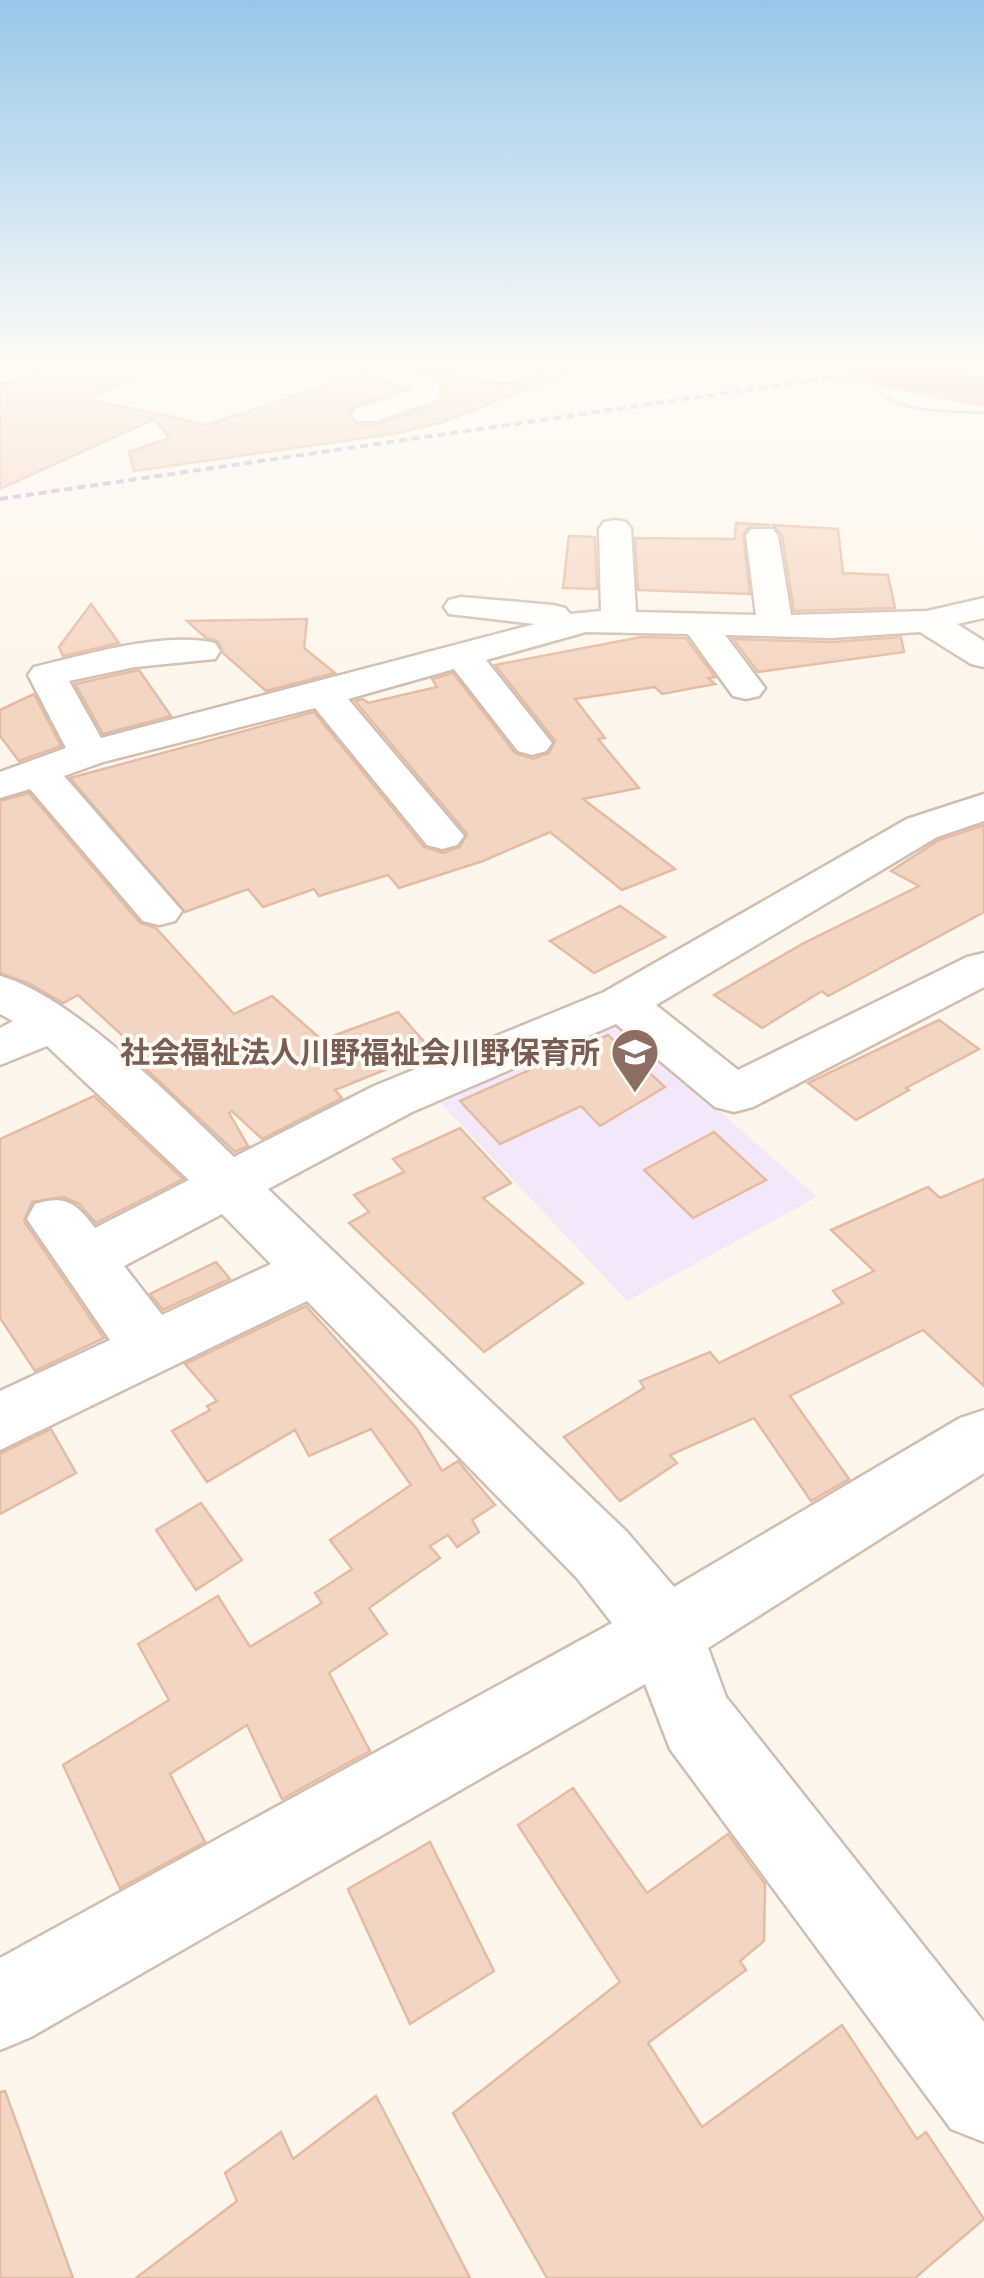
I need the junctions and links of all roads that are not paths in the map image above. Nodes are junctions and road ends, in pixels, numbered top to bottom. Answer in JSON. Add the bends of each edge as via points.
{"nodes":[{"id":1,"x":614,"y":529,"type":"dead end"},
{"id":2,"x":762,"y":536,"type":"dead end"},
{"id":3,"x":460,"y":607,"type":"dead end"},
{"id":4,"x":984,"y":608,"type":"edge"},
{"id":5,"x":928,"y":621,"type":"junction"},
{"id":6,"x":602,"y":622,"type":"junction"},
{"id":7,"x":699,"y":625,"type":"junction"},
{"id":8,"x":776,"y":626,"type":"junction"},
{"id":9,"x":202,"y":652,"type":"dead end"},
{"id":10,"x":461,"y":653,"type":"junction"},
{"id":11,"x":984,"y":656,"type":"edge"},
{"id":12,"x":746,"y":688,"type":"dead end"},
{"id":13,"x":324,"y":694,"type":"junction"},
{"id":14,"x":532,"y":744,"type":"dead end"},
{"id":15,"x":89,"y":753,"type":"junction"},
{"id":16,"x":18,"y":778,"type":"edge"},
{"id":17,"x":984,"y":806,"type":"edge"},
{"id":18,"x":442,"y":836,"type":"dead end"},
{"id":19,"x":159,"y":911,"type":"dead end"},
{"id":20,"x":984,"y":968,"type":"edge"},
{"id":21,"x":0,"y":992,"type":"edge"},
{"id":22,"x":622,"y":1002,"type":"junction"},
{"id":23,"x":53,"y":1023,"type":"junction"},
{"id":24,"x":0,"y":1048,"type":"edge"},
{"id":25,"x":228,"y":1186,"type":"junction"},
{"id":26,"x":313,"y":1271,"type":"junction"},
{"id":27,"x":154,"y":1350,"type":"junction"},
{"id":28,"x":0,"y":1422,"type":"edge"},
{"id":29,"x":984,"y":1438,"type":"edge"},
{"id":30,"x":666,"y":1633,"type":"junction"},
{"id":31,"x":0,"y":2006,"type":"edge"},
{"id":32,"x":984,"y":2096,"type":"edge"}],
"edges":[{"from":1,"to":6,"type":"street"},
{"from":2,"to":8,"type":"street"},
{"from":3,"to":6,"type":"street"},
{"from":4,"to":5,"type":"street"},
{"from":5,"to":8,"type":"street"},
{"from":5,"to":11,"type":"street"},
{"from":6,"to":7,"type":"street"},
{"from":6,"to":10,"type":"street"},
{"from":7,"to":8,"type":"street"},
{"from":7,"to":12,"type":"street"},
{"from":9,"to":15,"type":"street","via":[[134,656],[47,675]]},
{"from":10,"to":13,"type":"street"},
{"from":10,"to":14,"type":"street"},
{"from":13,"to":15,"type":"street"},
{"from":13,"to":18,"type":"street"},
{"from":15,"to":16,"type":"street"},
{"from":16,"to":19,"type":"street"},
{"from":17,"to":22,"type":"street","via":[[922,828]]},
{"from":20,"to":22,"type":"street","via":[[734,1094]]},
{"from":21,"to":23,"type":"street"},
{"from":22,"to":25,"type":"street","via":[[393,1099]]},
{"from":23,"to":24,"type":"street"},
{"from":23,"to":25,"type":"street"},
{"from":25,"to":26,"type":"street"},
{"from":25,"to":27,"type":"street","via":[[71,1239]]},
{"from":26,"to":27,"type":"street"},
{"from":26,"to":30,"type":"street","via":[[602,1555]]},
{"from":27,"to":28,"type":"street"},
{"from":29,"to":30,"type":"street"},
{"from":30,"to":31,"type":"street"},
{"from":30,"to":32,"type":"street","via":[[696,1722]]}]}
